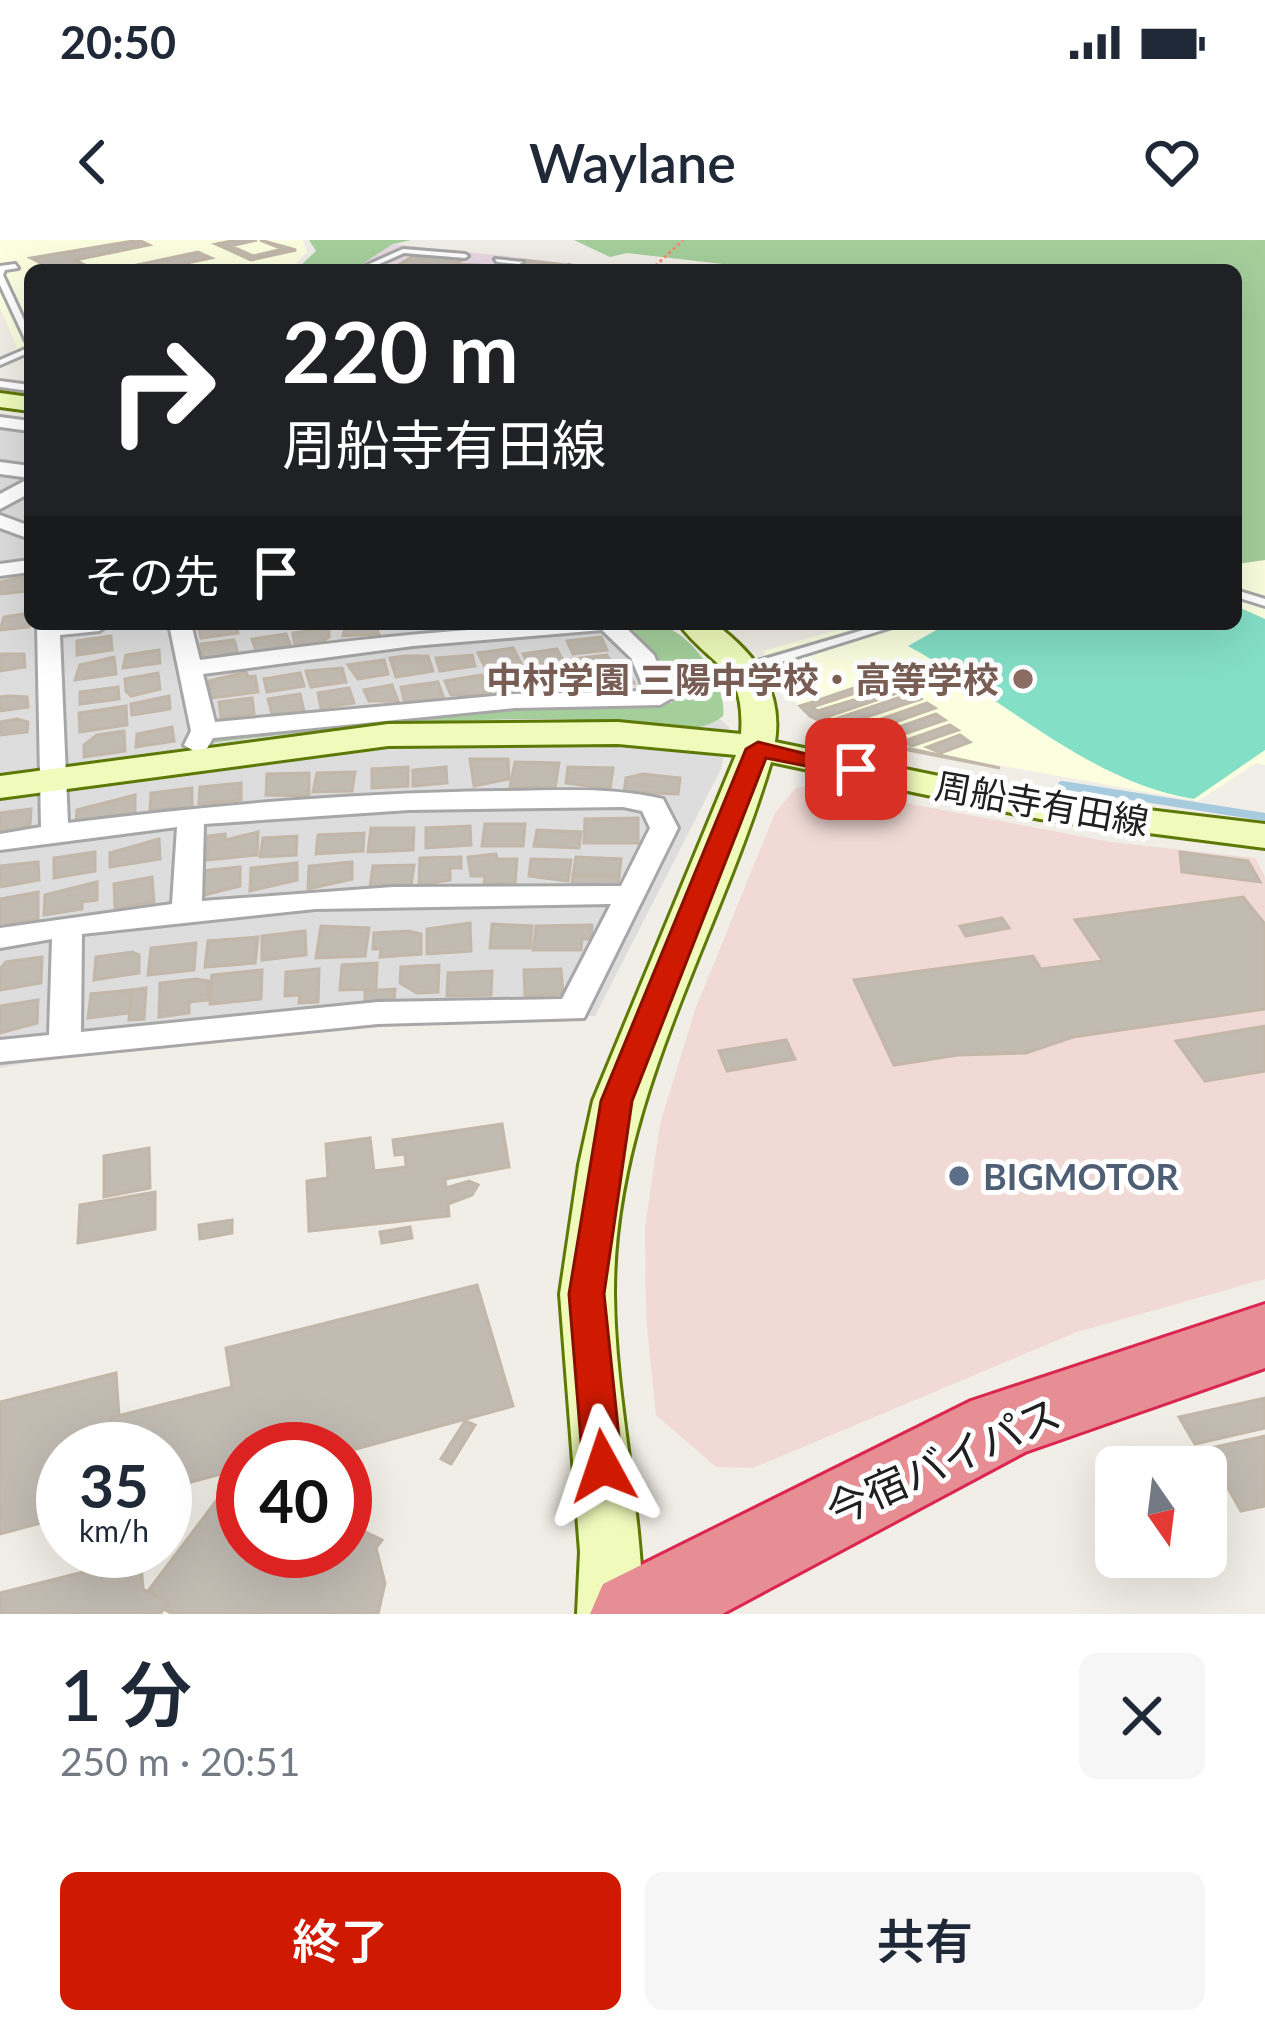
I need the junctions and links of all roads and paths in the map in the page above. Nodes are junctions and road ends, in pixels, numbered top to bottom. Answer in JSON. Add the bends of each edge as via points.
{"nodes":[{"id":1,"x":682,"y":240,"type":"edge"},
{"id":2,"x":465,"y":256,"type":"dead end"},
{"id":3,"x":497,"y":260,"type":"dead end"},
{"id":4,"x":519,"y":262,"type":"dead end"},
{"id":5,"x":371,"y":264,"type":"edge"},
{"id":6,"x":657,"y":264,"type":"edge"},
{"id":7,"x":15,"y":266,"type":"dead end"},
{"id":8,"x":0,"y":276,"type":"edge"},
{"id":9,"x":24,"y":331,"type":"edge"},
{"id":10,"x":48,"y":630,"type":"edge"},
{"id":11,"x":182,"y":630,"type":"edge"},
{"id":12,"x":528,"y":630,"type":"edge"},
{"id":13,"x":611,"y":630,"type":"edge"},
{"id":14,"x":702,"y":630,"type":"edge"},
{"id":15,"x":876,"y":630,"type":"edge"},
{"id":16,"x":192,"y":668,"type":"junction"},
{"id":17,"x":748,"y":668,"type":"junction"},
{"id":18,"x":202,"y":744,"type":"junction"},
{"id":19,"x":758,"y":749,"type":"junction"},
{"id":20,"x":52,"y":779,"type":"junction"},
{"id":21,"x":0,"y":787,"type":"edge"},
{"id":22,"x":191,"y":815,"type":"junction"},
{"id":23,"x":55,"y":833,"type":"junction"},
{"id":24,"x":1265,"y":836,"type":"edge"},
{"id":25,"x":0,"y":842,"type":"edge"},
{"id":26,"x":632,"y":895,"type":"junction"},
{"id":27,"x":187,"y":908,"type":"junction"},
{"id":28,"x":67,"y":926,"type":"junction"},
{"id":29,"x":0,"y":938,"type":"edge"},
{"id":30,"x":65,"y":1040,"type":"junction"},
{"id":31,"x":0,"y":1051,"type":"edge"},
{"id":32,"x":1265,"y":1336,"type":"edge"},
{"id":33,"x":610,"y":1614,"type":"edge"},
{"id":34,"x":634,"y":1614,"type":"edge"}],
"edges":[{"from":1,"to":6,"type":"path"},
{"from":2,"to":5,"type":"lane","via":[[391,253]]},
{"from":3,"to":4,"type":"lane"},
{"from":7,"to":8,"type":"lane"},
{"from":8,"to":9,"type":"lane"},
{"from":10,"to":20,"type":"street"},
{"from":11,"to":16,"type":"street"},
{"from":12,"to":16,"type":"street"},
{"from":13,"to":18,"type":"street","via":[[642,656],[660,698],[515,700]]},
{"from":14,"to":17,"type":"street"},
{"from":15,"to":17,"type":"lane"},
{"from":16,"to":18,"type":"street"},
{"from":17,"to":19,"type":"street","via":[[762,711]]},
{"from":18,"to":19,"type":"street","name":"周船寺有田線","via":[[480,730],[707,738]]},
{"from":18,"to":20,"type":"street","name":"周船寺有田線"},
{"from":19,"to":24,"type":"street","name":"周船寺有田線","via":[[1040,808]]},
{"from":19,"to":33,"type":"street","via":[[616,1101],[604,1166],[587,1294]]},
{"from":20,"to":21,"type":"street","name":"周船寺有田線"},
{"from":20,"to":23,"type":"street"},
{"from":22,"to":23,"type":"street"},
{"from":22,"to":26,"type":"street","via":[[436,797],[652,805],[664,828]]},
{"from":22,"to":27,"type":"street"},
{"from":23,"to":25,"type":"street"},
{"from":26,"to":27,"type":"street","via":[[374,894]]},
{"from":26,"to":30,"type":"street","via":[[573,1010],[378,1013]]},
{"from":27,"to":28,"type":"street"},
{"from":28,"to":29,"type":"street"},
{"from":28,"to":30,"type":"street"},
{"from":30,"to":31,"type":"street"},
{"from":32,"to":34,"type":"highway","name":"今宿バイパス","via":[[1000,1426]]}]}
